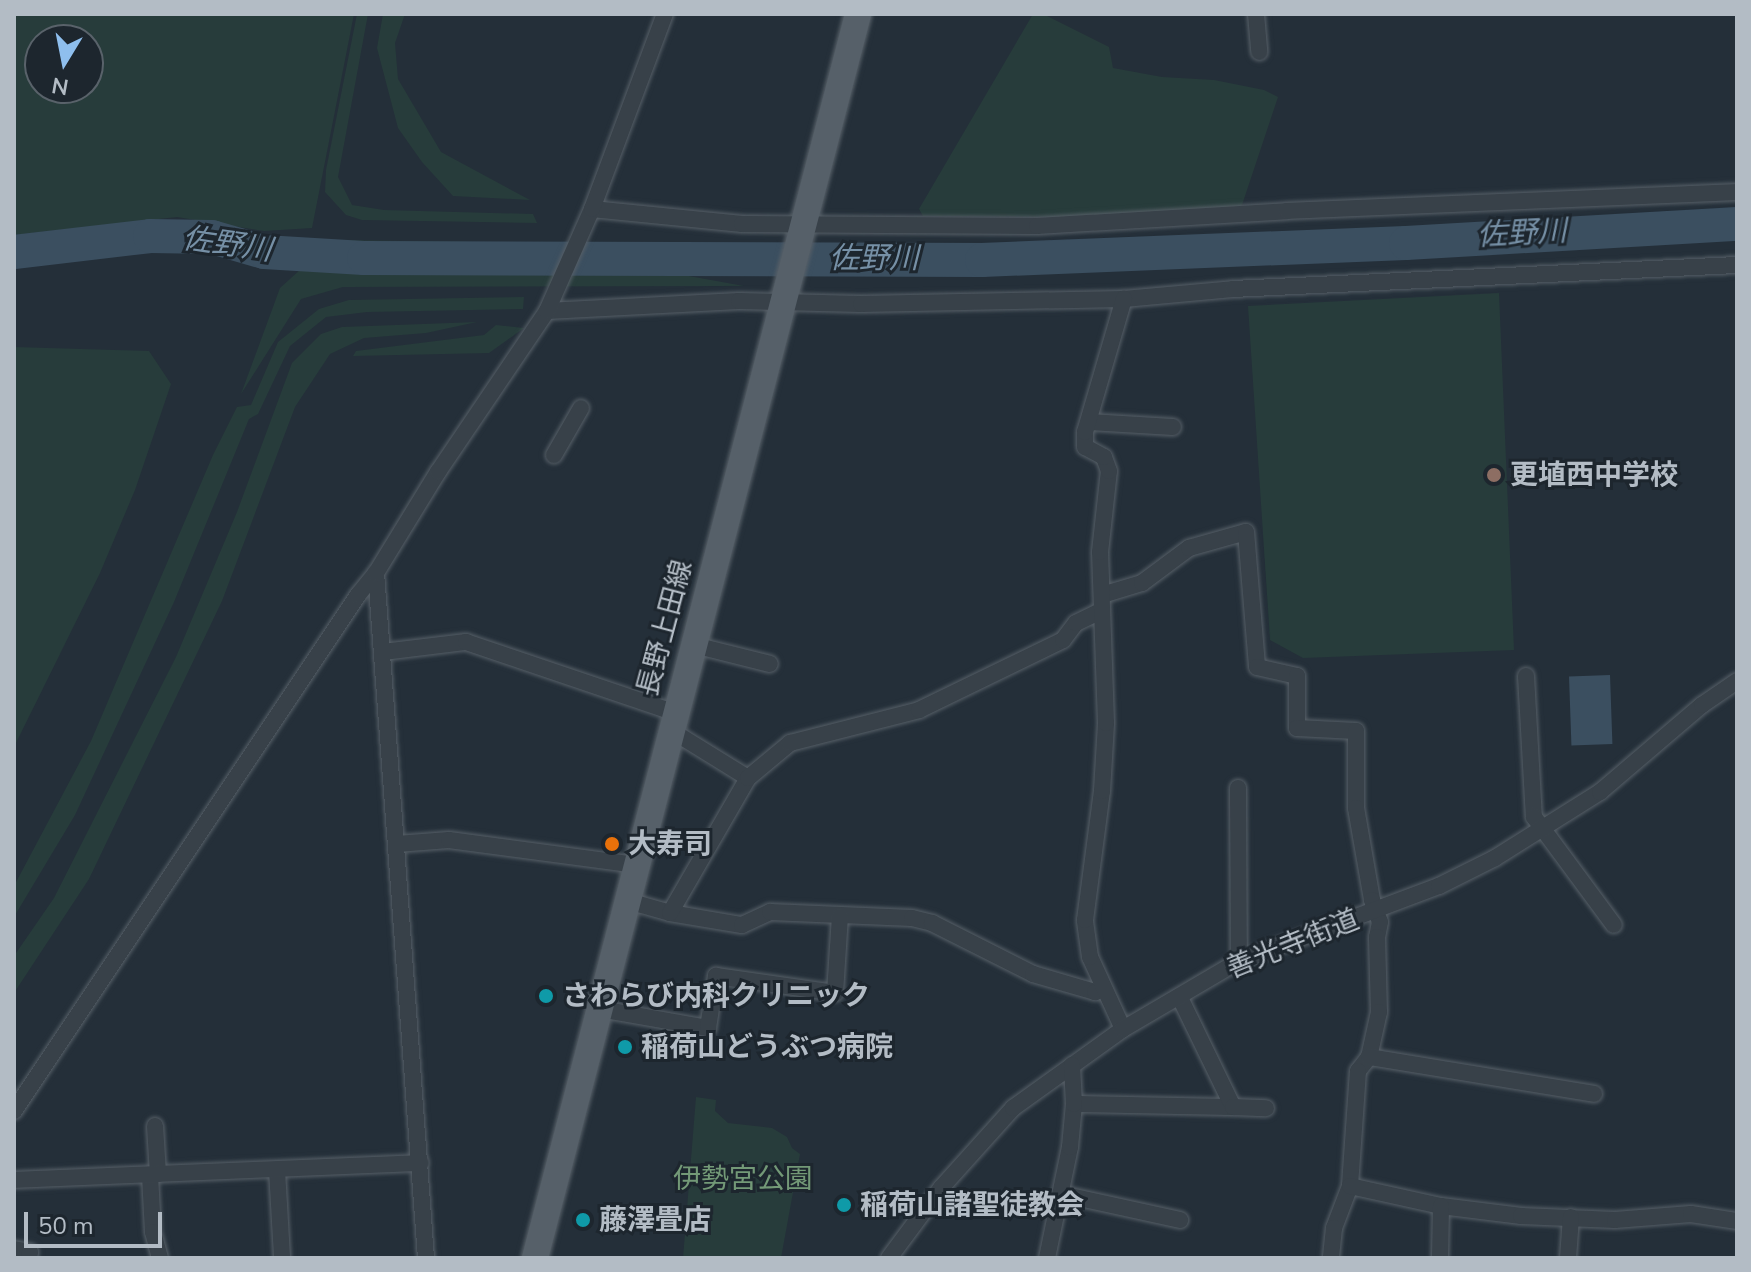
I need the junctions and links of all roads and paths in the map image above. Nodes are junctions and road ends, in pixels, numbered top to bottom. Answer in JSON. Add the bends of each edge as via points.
{"nodes":[{"id":1,"x":665,"y":14,"type":"edge"},
{"id":2,"x":858,"y":14,"type":"edge"},
{"id":3,"x":1256,"y":14,"type":"edge"},
{"id":4,"x":1259,"y":52,"type":"dead end"},
{"id":5,"x":1737,"y":192,"type":"edge"},
{"id":6,"x":590,"y":214,"type":"junction"},
{"id":7,"x":804,"y":226,"type":"junction"},
{"id":8,"x":1737,"y":265,"type":"edge"},
{"id":9,"x":1124,"y":299,"type":"junction"},
{"id":10,"x":784,"y":301,"type":"junction"},
{"id":11,"x":548,"y":310,"type":"junction"},
{"id":12,"x":581,"y":408,"type":"dead end"},
{"id":13,"x":1089,"y":422,"type":"junction"},
{"id":14,"x":1173,"y":427,"type":"dead end"},
{"id":15,"x":554,"y":455,"type":"dead end"},
{"id":16,"x":376,"y":573,"type":"junction"},
{"id":17,"x":1102,"y":603,"type":"junction"},
{"id":18,"x":694,"y":645,"type":"junction"},
{"id":19,"x":383,"y":652,"type":"junction"},
{"id":20,"x":770,"y":664,"type":"dead end"},
{"id":21,"x":1526,"y":676,"type":"dead end"},
{"id":22,"x":1737,"y":681,"type":"edge"},
{"id":23,"x":674,"y":722,"type":"junction"},
{"id":24,"x":748,"y":778,"type":"junction"},
{"id":25,"x":1238,"y":788,"type":"dead end"},
{"id":26,"x":1543,"y":829,"type":"junction"},
{"id":27,"x":397,"y":844,"type":"junction"},
{"id":28,"x":637,"y":865,"type":"junction"},
{"id":29,"x":628,"y":901,"type":"junction"},
{"id":30,"x":1376,"y":911,"type":"junction"},
{"id":31,"x":670,"y":913,"type":"junction"},
{"id":32,"x":840,"y":916,"type":"junction"},
{"id":33,"x":1614,"y":925,"type":"dead end"},
{"id":34,"x":1239,"y":961,"type":"junction"},
{"id":35,"x":1104,"y":989,"type":"junction"},
{"id":36,"x":1179,"y":996,"type":"junction"},
{"id":37,"x":600,"y":1009,"type":"junction"},
{"id":38,"x":1123,"y":1029,"type":"junction"},
{"id":39,"x":1369,"y":1057,"type":"junction"},
{"id":40,"x":1072,"y":1065,"type":"junction"},
{"id":41,"x":1594,"y":1094,"type":"dead end"},
{"id":42,"x":1074,"y":1104,"type":"junction"},
{"id":43,"x":1233,"y":1107,"type":"junction"},
{"id":44,"x":1266,"y":1108,"type":"dead end"},
{"id":45,"x":14,"y":1111,"type":"edge"},
{"id":46,"x":155,"y":1126,"type":"dead end"},
{"id":47,"x":421,"y":1163,"type":"junction"},
{"id":48,"x":277,"y":1170,"type":"junction"},
{"id":49,"x":154,"y":1174,"type":"junction"},
{"id":50,"x":14,"y":1180,"type":"edge"},
{"id":51,"x":1350,"y":1186,"type":"junction"},
{"id":52,"x":1061,"y":1194,"type":"junction"},
{"id":53,"x":1441,"y":1206,"type":"junction"},
{"id":54,"x":1571,"y":1217,"type":"junction"},
{"id":55,"x":1180,"y":1220,"type":"dead end"},
{"id":56,"x":1737,"y":1221,"type":"edge"},
{"id":57,"x":14,"y":1249,"type":"edge"},
{"id":58,"x":29,"y":1258,"type":"edge"},
{"id":59,"x":160,"y":1258,"type":"edge"},
{"id":60,"x":282,"y":1258,"type":"edge"},
{"id":61,"x":426,"y":1258,"type":"edge"},
{"id":62,"x":535,"y":1258,"type":"edge"},
{"id":63,"x":889,"y":1258,"type":"edge"},
{"id":64,"x":1047,"y":1258,"type":"edge"},
{"id":65,"x":1331,"y":1258,"type":"edge"},
{"id":66,"x":1440,"y":1258,"type":"edge"},
{"id":67,"x":1568,"y":1258,"type":"edge"}],
"edges":[{"from":1,"to":6,"type":"street"},
{"from":2,"to":7,"type":"main road","name":"長野上田線"},
{"from":3,"to":4,"type":"street"},
{"from":5,"to":7,"type":"street","via":[[1037,226]]},
{"from":6,"to":7,"type":"street"},
{"from":6,"to":11,"type":"street"},
{"from":7,"to":10,"type":"main road","name":"長野上田線"},
{"from":8,"to":9,"type":"street"},
{"from":9,"to":10,"type":"street"},
{"from":9,"to":13,"type":"street"},
{"from":10,"to":11,"type":"street"},
{"from":10,"to":18,"type":"main road","name":"長野上田線"},
{"from":11,"to":16,"type":"street"},
{"from":12,"to":15,"type":"street"},
{"from":13,"to":14,"type":"street"},
{"from":13,"to":17,"type":"street","via":[[1085,447],[1104,457],[1109,471],[1100,552]]},
{"from":16,"to":19,"type":"street"},
{"from":16,"to":45,"type":"street"},
{"from":17,"to":24,"type":"street","via":[[1063,640],[919,710],[790,743]]},
{"from":17,"to":30,"type":"street","via":[[1142,583],[1189,548],[1246,532],[1257,667],[1297,676],[1297,728],[1356,731],[1356,808]]},
{"from":17,"to":35,"type":"street","via":[[1106,723],[1085,920],[1090,957]]},
{"from":18,"to":20,"type":"street"},
{"from":18,"to":23,"type":"main road","name":"長野上田線"},
{"from":19,"to":23,"type":"street","via":[[466,642]]},
{"from":19,"to":27,"type":"street"},
{"from":21,"to":26,"type":"street","via":[[1534,817]]},
{"from":22,"to":26,"type":"street","name":"善光寺街道","via":[[1600,792]]},
{"from":23,"to":24,"type":"street"},
{"from":23,"to":28,"type":"main road","name":"長野上田線"},
{"from":24,"to":31,"type":"street"},
{"from":25,"to":34,"type":"street"},
{"from":26,"to":30,"type":"street","name":"善光寺街道","via":[[1439,886]]},
{"from":26,"to":33,"type":"street"},
{"from":27,"to":28,"type":"street","via":[[449,840]]},
{"from":27,"to":47,"type":"street"},
{"from":28,"to":29,"type":"main road","name":"長野上田線"},
{"from":29,"to":31,"type":"street"},
{"from":29,"to":37,"type":"main road","name":"長野上田線"},
{"from":30,"to":34,"type":"street","name":"善光寺街道"},
{"from":30,"to":39,"type":"street","via":[[1379,1012]]},
{"from":31,"to":32,"type":"street","via":[[742,925],[770,912]]},
{"from":32,"to":35,"type":"street","via":[[932,923],[1033,974],[1095,992]]},
{"from":32,"to":37,"type":"street","via":[[835,993],[716,976],[708,1028]]},
{"from":34,"to":36,"type":"street","name":"善光寺街道"},
{"from":35,"to":38,"type":"street"},
{"from":36,"to":38,"type":"street","name":"善光寺街道"},
{"from":36,"to":43,"type":"street"},
{"from":37,"to":62,"type":"main road","name":"長野上田線"},
{"from":38,"to":40,"type":"street","name":"善光寺街道"},
{"from":39,"to":41,"type":"street"},
{"from":39,"to":51,"type":"street","via":[[1358,1071]]},
{"from":40,"to":42,"type":"street"},
{"from":40,"to":63,"type":"street","name":"善光寺街道","via":[[1013,1108],[976,1146]]},
{"from":42,"to":43,"type":"street"},
{"from":42,"to":52,"type":"street"},
{"from":43,"to":44,"type":"street"},
{"from":46,"to":49,"type":"street"},
{"from":47,"to":48,"type":"street"},
{"from":47,"to":61,"type":"street"},
{"from":48,"to":49,"type":"street"},
{"from":48,"to":60,"type":"street"},
{"from":49,"to":50,"type":"street"},
{"from":49,"to":59,"type":"street","via":[[153,1232]]},
{"from":51,"to":53,"type":"street"},
{"from":51,"to":65,"type":"street","via":[[1334,1228]]},
{"from":52,"to":55,"type":"street"},
{"from":52,"to":64,"type":"street"},
{"from":53,"to":54,"type":"street"},
{"from":53,"to":66,"type":"street"},
{"from":54,"to":56,"type":"street","via":[[1615,1220],[1691,1214]]},
{"from":54,"to":67,"type":"street"},
{"from":57,"to":58,"type":"street","via":[[30,1252]]}]}
